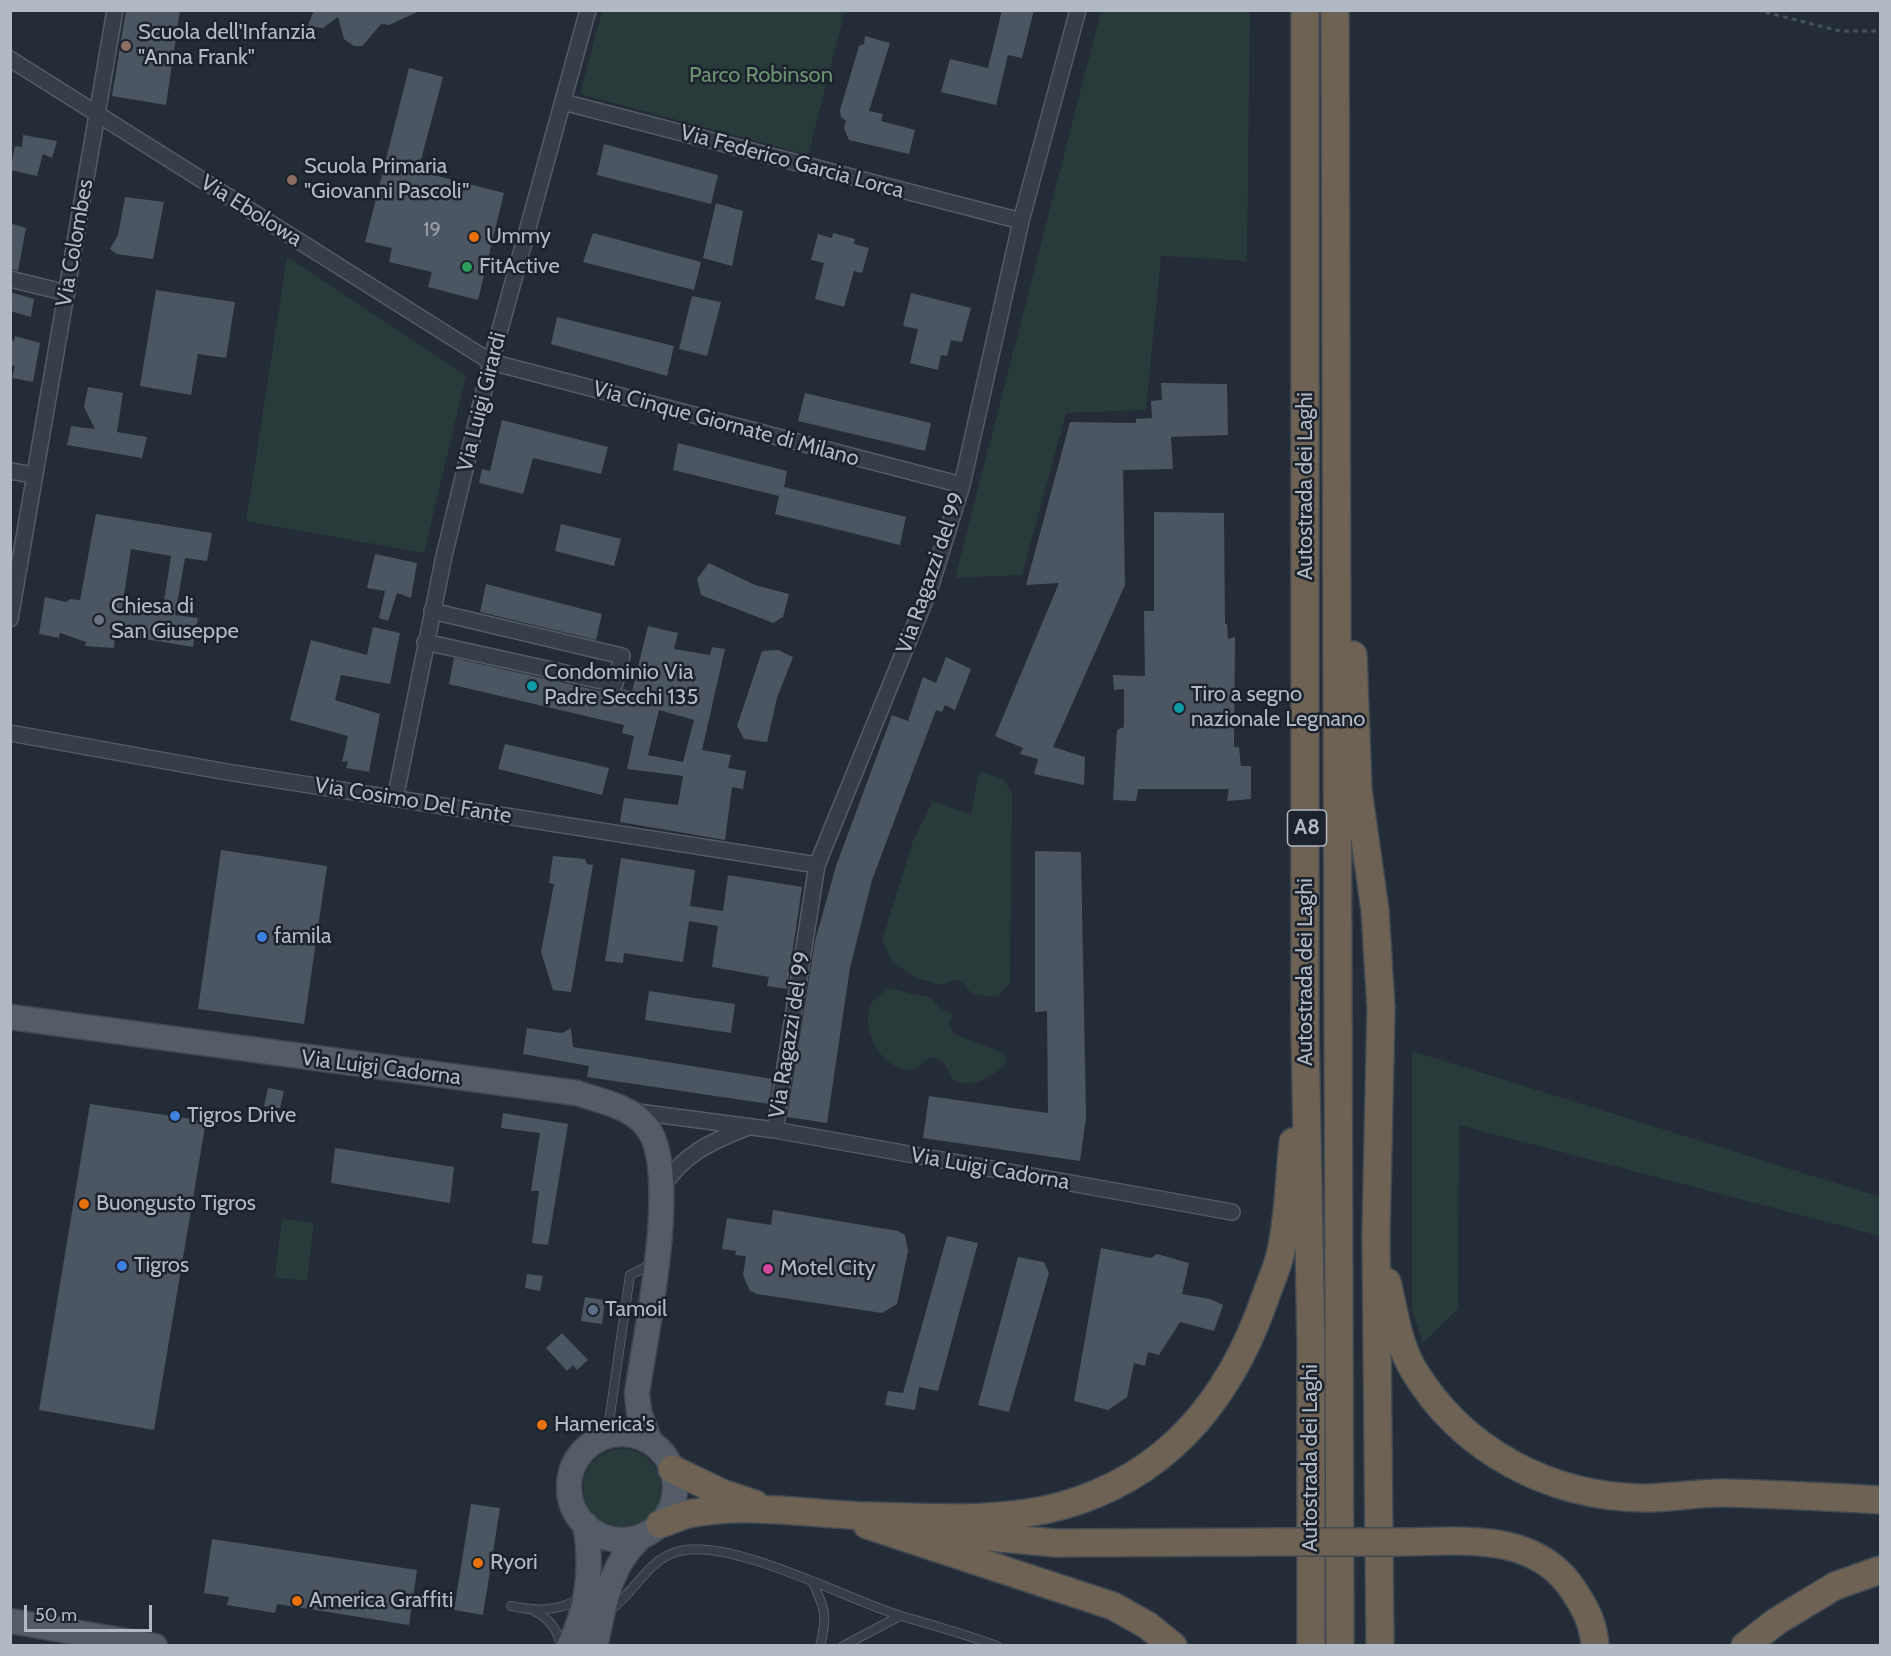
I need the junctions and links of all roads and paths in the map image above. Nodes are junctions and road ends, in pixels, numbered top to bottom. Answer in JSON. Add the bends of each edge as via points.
{"nodes":[{"id":1,"x":115,"y":10,"type":"edge"},
{"id":2,"x":588,"y":10,"type":"edge"},
{"id":3,"x":1078,"y":10,"type":"edge"},
{"id":4,"x":1305,"y":10,"type":"edge"},
{"id":5,"x":1335,"y":10,"type":"edge"},
{"id":6,"x":1757,"y":10,"type":"edge"},
{"id":7,"x":1881,"y":31,"type":"edge"},
{"id":8,"x":10,"y":58,"type":"edge"},
{"id":9,"x":563,"y":102,"type":"junction"},
{"id":10,"x":97,"y":114,"type":"junction"},
{"id":11,"x":1021,"y":221,"type":"junction"},
{"id":12,"x":10,"y":279,"type":"edge"},
{"id":13,"x":67,"y":293,"type":"junction"},
{"id":14,"x":491,"y":362,"type":"junction"},
{"id":15,"x":10,"y":471,"type":"edge"},
{"id":16,"x":34,"y":475,"type":"junction"},
{"id":17,"x":1336,"y":480,"type":"junction"},
{"id":18,"x":962,"y":485,"type":"junction"},
{"id":19,"x":432,"y":611,"type":"junction"},
{"id":20,"x":10,"y":619,"type":"edge"},
{"id":21,"x":425,"y":642,"type":"junction"},
{"id":22,"x":10,"y":733,"type":"edge"},
{"id":23,"x":395,"y":799,"type":"junction"},
{"id":24,"x":817,"y":865,"type":"junction"},
{"id":25,"x":10,"y":1017,"type":"edge"},
{"id":26,"x":1305,"y":1031,"type":"junction"},
{"id":27,"x":627,"y":1110,"type":"junction"},
{"id":28,"x":1380,"y":1110,"type":"junction"},
{"id":29,"x":749,"y":1126,"type":"junction"},
{"id":30,"x":776,"y":1130,"type":"junction"},
{"id":31,"x":661,"y":1189,"type":"junction"},
{"id":32,"x":1232,"y":1212,"type":"dead end"},
{"id":33,"x":656,"y":1261,"type":"junction"},
{"id":34,"x":607,"y":1436,"type":"junction"},
{"id":35,"x":650,"y":1442,"type":"junction"},
{"id":36,"x":672,"y":1469,"type":"junction"},
{"id":37,"x":1881,"y":1500,"type":"edge"},
{"id":38,"x":771,"y":1510,"type":"junction"},
{"id":39,"x":837,"y":1515,"type":"junction"},
{"id":40,"x":585,"y":1524,"type":"junction"},
{"id":41,"x":650,"y":1530,"type":"junction"},
{"id":42,"x":1881,"y":1570,"type":"edge"},
{"id":43,"x":812,"y":1581,"type":"junction"},
{"id":44,"x":585,"y":1594,"type":"junction"},
{"id":45,"x":511,"y":1606,"type":"dead end"},
{"id":46,"x":530,"y":1609,"type":"junction"},
{"id":47,"x":602,"y":1615,"type":"junction"},
{"id":48,"x":900,"y":1616,"type":"junction"},
{"id":49,"x":10,"y":1621,"type":"edge"},
{"id":50,"x":156,"y":1646,"type":"edge"},
{"id":51,"x":561,"y":1646,"type":"edge"},
{"id":52,"x":568,"y":1646,"type":"edge"},
{"id":53,"x":595,"y":1646,"type":"edge"},
{"id":54,"x":820,"y":1646,"type":"edge"},
{"id":55,"x":843,"y":1646,"type":"edge"},
{"id":56,"x":996,"y":1646,"type":"edge"},
{"id":57,"x":1173,"y":1646,"type":"edge"},
{"id":58,"x":1311,"y":1646,"type":"edge"},
{"id":59,"x":1340,"y":1646,"type":"edge"},
{"id":60,"x":1380,"y":1646,"type":"edge"},
{"id":61,"x":1595,"y":1646,"type":"edge"},
{"id":62,"x":1745,"y":1646,"type":"edge"}],
"edges":[{"from":1,"to":10,"type":"street","name":"Via Colombes"},
{"from":2,"to":9,"type":"street","name":"Via Luigi Girardi"},
{"from":3,"to":11,"type":"street","name":"Via Ragazzi del 99"},
{"from":4,"to":26,"type":"highway","name":"Autostrada dei Laghi","number":"A8"},
{"from":5,"to":17,"type":"highway","name":"Autostrada dei Laghi","number":"A8"},
{"from":6,"to":7,"type":"path","via":[[1840,31]]},
{"from":8,"to":10,"type":"street","name":"Via Ebolowa"},
{"from":9,"to":11,"type":"street","name":"Via Federico Garcia Lorca"},
{"from":9,"to":14,"type":"street","name":"Via Luigi Girardi"},
{"from":10,"to":13,"type":"street","name":"Via Colombes"},
{"from":10,"to":14,"type":"street","name":"Via Ebolowa"},
{"from":11,"to":18,"type":"street","name":"Via Ragazzi del 99"},
{"from":12,"to":13,"type":"street"},
{"from":13,"to":16,"type":"street","name":"Via Colombes"},
{"from":14,"to":18,"type":"street","name":"Via Cinque Giornate di Milano"},
{"from":14,"to":19,"type":"street","name":"Via Luigi Girardi"},
{"from":15,"to":16,"type":"street"},
{"from":16,"to":20,"type":"street","name":"Via Colombes"},
{"from":17,"to":28,"type":"highway","via":[[1356,682],[1358,790],[1375,910],[1381,1008]]},
{"from":17,"to":59,"type":"highway","name":"Autostrada dei Laghi","number":"A8"},
{"from":18,"to":24,"type":"street","name":"Via Ragazzi del 99","via":[[930,588]]},
{"from":19,"to":21,"type":"street","name":"Via Luigi Girardi"},
{"from":19,"to":21,"type":"street","via":[[622,657],[615,684]]},
{"from":21,"to":23,"type":"street","name":"Via Luigi Girardi"},
{"from":22,"to":23,"type":"street","name":"Via Cosimo Del Fante"},
{"from":23,"to":24,"type":"street","name":"Via Cosimo Del Fante"},
{"from":24,"to":30,"type":"street","name":"Via Ragazzi del 99"},
{"from":25,"to":27,"type":"main road","name":"Via Luigi Cadorna","via":[[577,1093]]},
{"from":26,"to":39,"type":"highway","via":[[1281,1251],[1251,1339],[1222,1391],[1197,1424],[1136,1474],[1102,1492],[1060,1506],[961,1518]]},
{"from":26,"to":58,"type":"highway","name":"Autostrada dei Laghi","number":"A8"},
{"from":27,"to":29,"type":"street","name":"Via Luigi Cadorna"},
{"from":27,"to":31,"type":"main road","via":[[647,1127],[657,1150]]},
{"from":28,"to":37,"type":"highway","via":[[1387,1282],[1399,1330],[1412,1367],[1438,1405],[1464,1432],[1502,1460],[1577,1491],[1644,1498],[1721,1493]]},
{"from":28,"to":60,"type":"highway","via":[[1376,1234]]},
{"from":29,"to":30,"type":"street","name":"Via Luigi Cadorna"},
{"from":29,"to":31,"type":"street","name":"Via Luigi Cadorna","via":[[713,1140],[691,1154]]},
{"from":30,"to":32,"type":"street","name":"Via Luigi Cadorna"},
{"from":31,"to":33,"type":"main road","via":[[663,1211]]},
{"from":33,"to":34,"type":"lane","via":[[630,1275]]},
{"from":33,"to":35,"type":"main road","via":[[638,1393],[639,1412]]},
{"from":34,"to":35,"type":"main road","via":[[636,1436]]},
{"from":34,"to":40,"type":"main road","via":[[581,1453],[573,1467],[570,1497]]},
{"from":35,"to":36,"type":"main road"},
{"from":36,"to":38,"type":"highway","via":[[722,1493]]},
{"from":36,"to":41,"type":"main road","via":[[674,1498]]},
{"from":38,"to":39,"type":"highway"},
{"from":38,"to":41,"type":"highway","via":[[693,1513]]},
{"from":39,"to":57,"type":"highway","via":[[1113,1606],[1147,1625]]},
{"from":39,"to":61,"type":"highway","bridge":true,"via":[[950,1535],[1056,1543],[1491,1542],[1526,1550],[1549,1562],[1587,1611]]},
{"from":40,"to":41,"type":"main road","via":[[611,1539],[626,1540]]},
{"from":40,"to":44,"type":"main road","via":[[590,1566]]},
{"from":41,"to":47,"type":"main road","via":[[627,1550],[617,1565]]},
{"from":42,"to":62,"type":"highway","via":[[1835,1586],[1777,1621]]},
{"from":43,"to":47,"type":"lane","via":[[722,1552],[690,1549],[662,1558],[622,1603]]},
{"from":43,"to":48,"type":"lane"},
{"from":43,"to":54,"type":"lane","via":[[824,1607],[826,1624]]},
{"from":44,"to":46,"type":"lane","via":[[555,1609]]},
{"from":44,"to":52,"type":"main road"},
{"from":45,"to":46,"type":"lane"},
{"from":46,"to":51,"type":"lane","via":[[548,1620]]},
{"from":47,"to":53,"type":"main road"},
{"from":48,"to":55,"type":"lane"},
{"from":48,"to":56,"type":"lane","via":[[933,1623]]},
{"from":49,"to":50,"type":"main road"}]}
